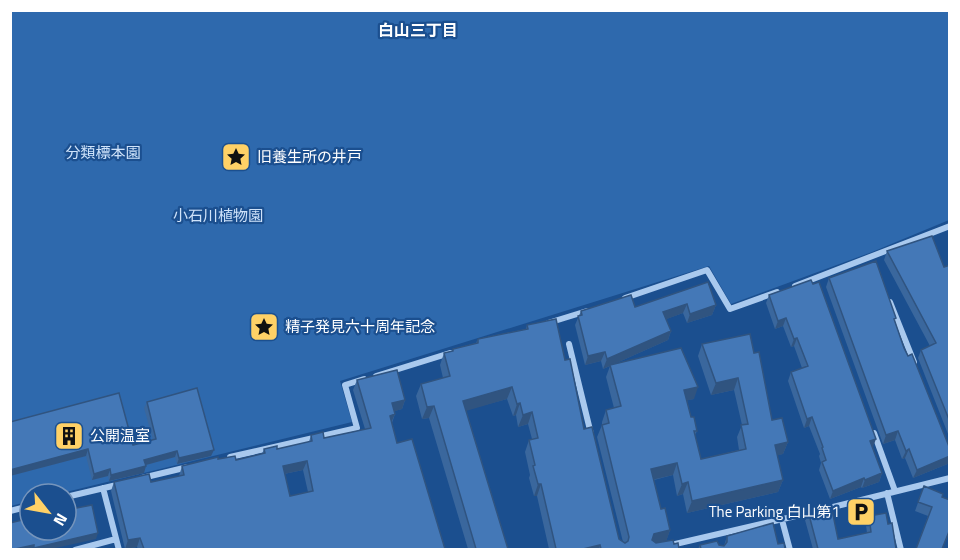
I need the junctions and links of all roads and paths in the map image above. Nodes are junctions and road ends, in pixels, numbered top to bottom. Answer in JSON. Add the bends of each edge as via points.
{"nodes":[{"id":1,"x":950,"y":226,"type":"edge"},
{"id":2,"x":873,"y":256,"type":"junction"},
{"id":3,"x":877,"y":267,"type":"edge"},
{"id":4,"x":817,"y":278,"type":"junction"},
{"id":5,"x":821,"y":289,"type":"edge"},
{"id":6,"x":886,"y":290,"type":"edge"},
{"id":7,"x":618,"y":300,"type":"edge"},
{"id":8,"x":595,"y":308,"type":"edge"},
{"id":9,"x":539,"y":326,"type":"edge"},
{"id":10,"x":569,"y":344,"type":"dead end"},
{"id":11,"x":459,"y":350,"type":"edge"},
{"id":12,"x":915,"y":367,"type":"edge"},
{"id":13,"x":870,"y":424,"type":"edge"},
{"id":14,"x":594,"y":447,"type":"edge"},
{"id":15,"x":225,"y":458,"type":"edge"},
{"id":16,"x":192,"y":466,"type":"edge"},
{"id":17,"x":950,"y":478,"type":"edge"},
{"id":18,"x":136,"y":480,"type":"edge"},
{"id":19,"x":125,"y":483,"type":"edge"},
{"id":20,"x":103,"y":488,"type":"junction"},
{"id":21,"x":895,"y":491,"type":"junction"},
{"id":22,"x":888,"y":493,"type":"junction"},
{"id":23,"x":78,"y":494,"type":"edge"},
{"id":24,"x":782,"y":520,"type":"junction"},
{"id":25,"x":116,"y":539,"type":"junction"},
{"id":26,"x":663,"y":547,"type":"edge"},
{"id":27,"x":75,"y":549,"type":"edge"},
{"id":28,"x":119,"y":549,"type":"edge"},
{"id":29,"x":790,"y":549,"type":"edge"},
{"id":30,"x":901,"y":549,"type":"edge"}],
"edges":[{"from":1,"to":2,"type":"street"},
{"from":2,"to":3,"type":"street"},
{"from":2,"to":4,"type":"street"},
{"from":4,"to":5,"type":"street"},
{"from":4,"to":7,"type":"street","via":[[730,309],[707,270]]},
{"from":6,"to":12,"type":"street"},
{"from":8,"to":9,"type":"street"},
{"from":10,"to":14,"type":"street"},
{"from":11,"to":15,"type":"street","via":[[345,385],[357,428]]},
{"from":13,"to":21,"type":"street"},
{"from":16,"to":18,"type":"street"},
{"from":17,"to":21,"type":"street"},
{"from":19,"to":20,"type":"street"},
{"from":20,"to":23,"type":"street"},
{"from":20,"to":25,"type":"street"},
{"from":21,"to":22,"type":"street"},
{"from":22,"to":24,"type":"street"},
{"from":22,"to":30,"type":"street"},
{"from":24,"to":26,"type":"street","via":[[717,539]]},
{"from":24,"to":29,"type":"street"},
{"from":25,"to":27,"type":"street"},
{"from":25,"to":28,"type":"street"}]}
